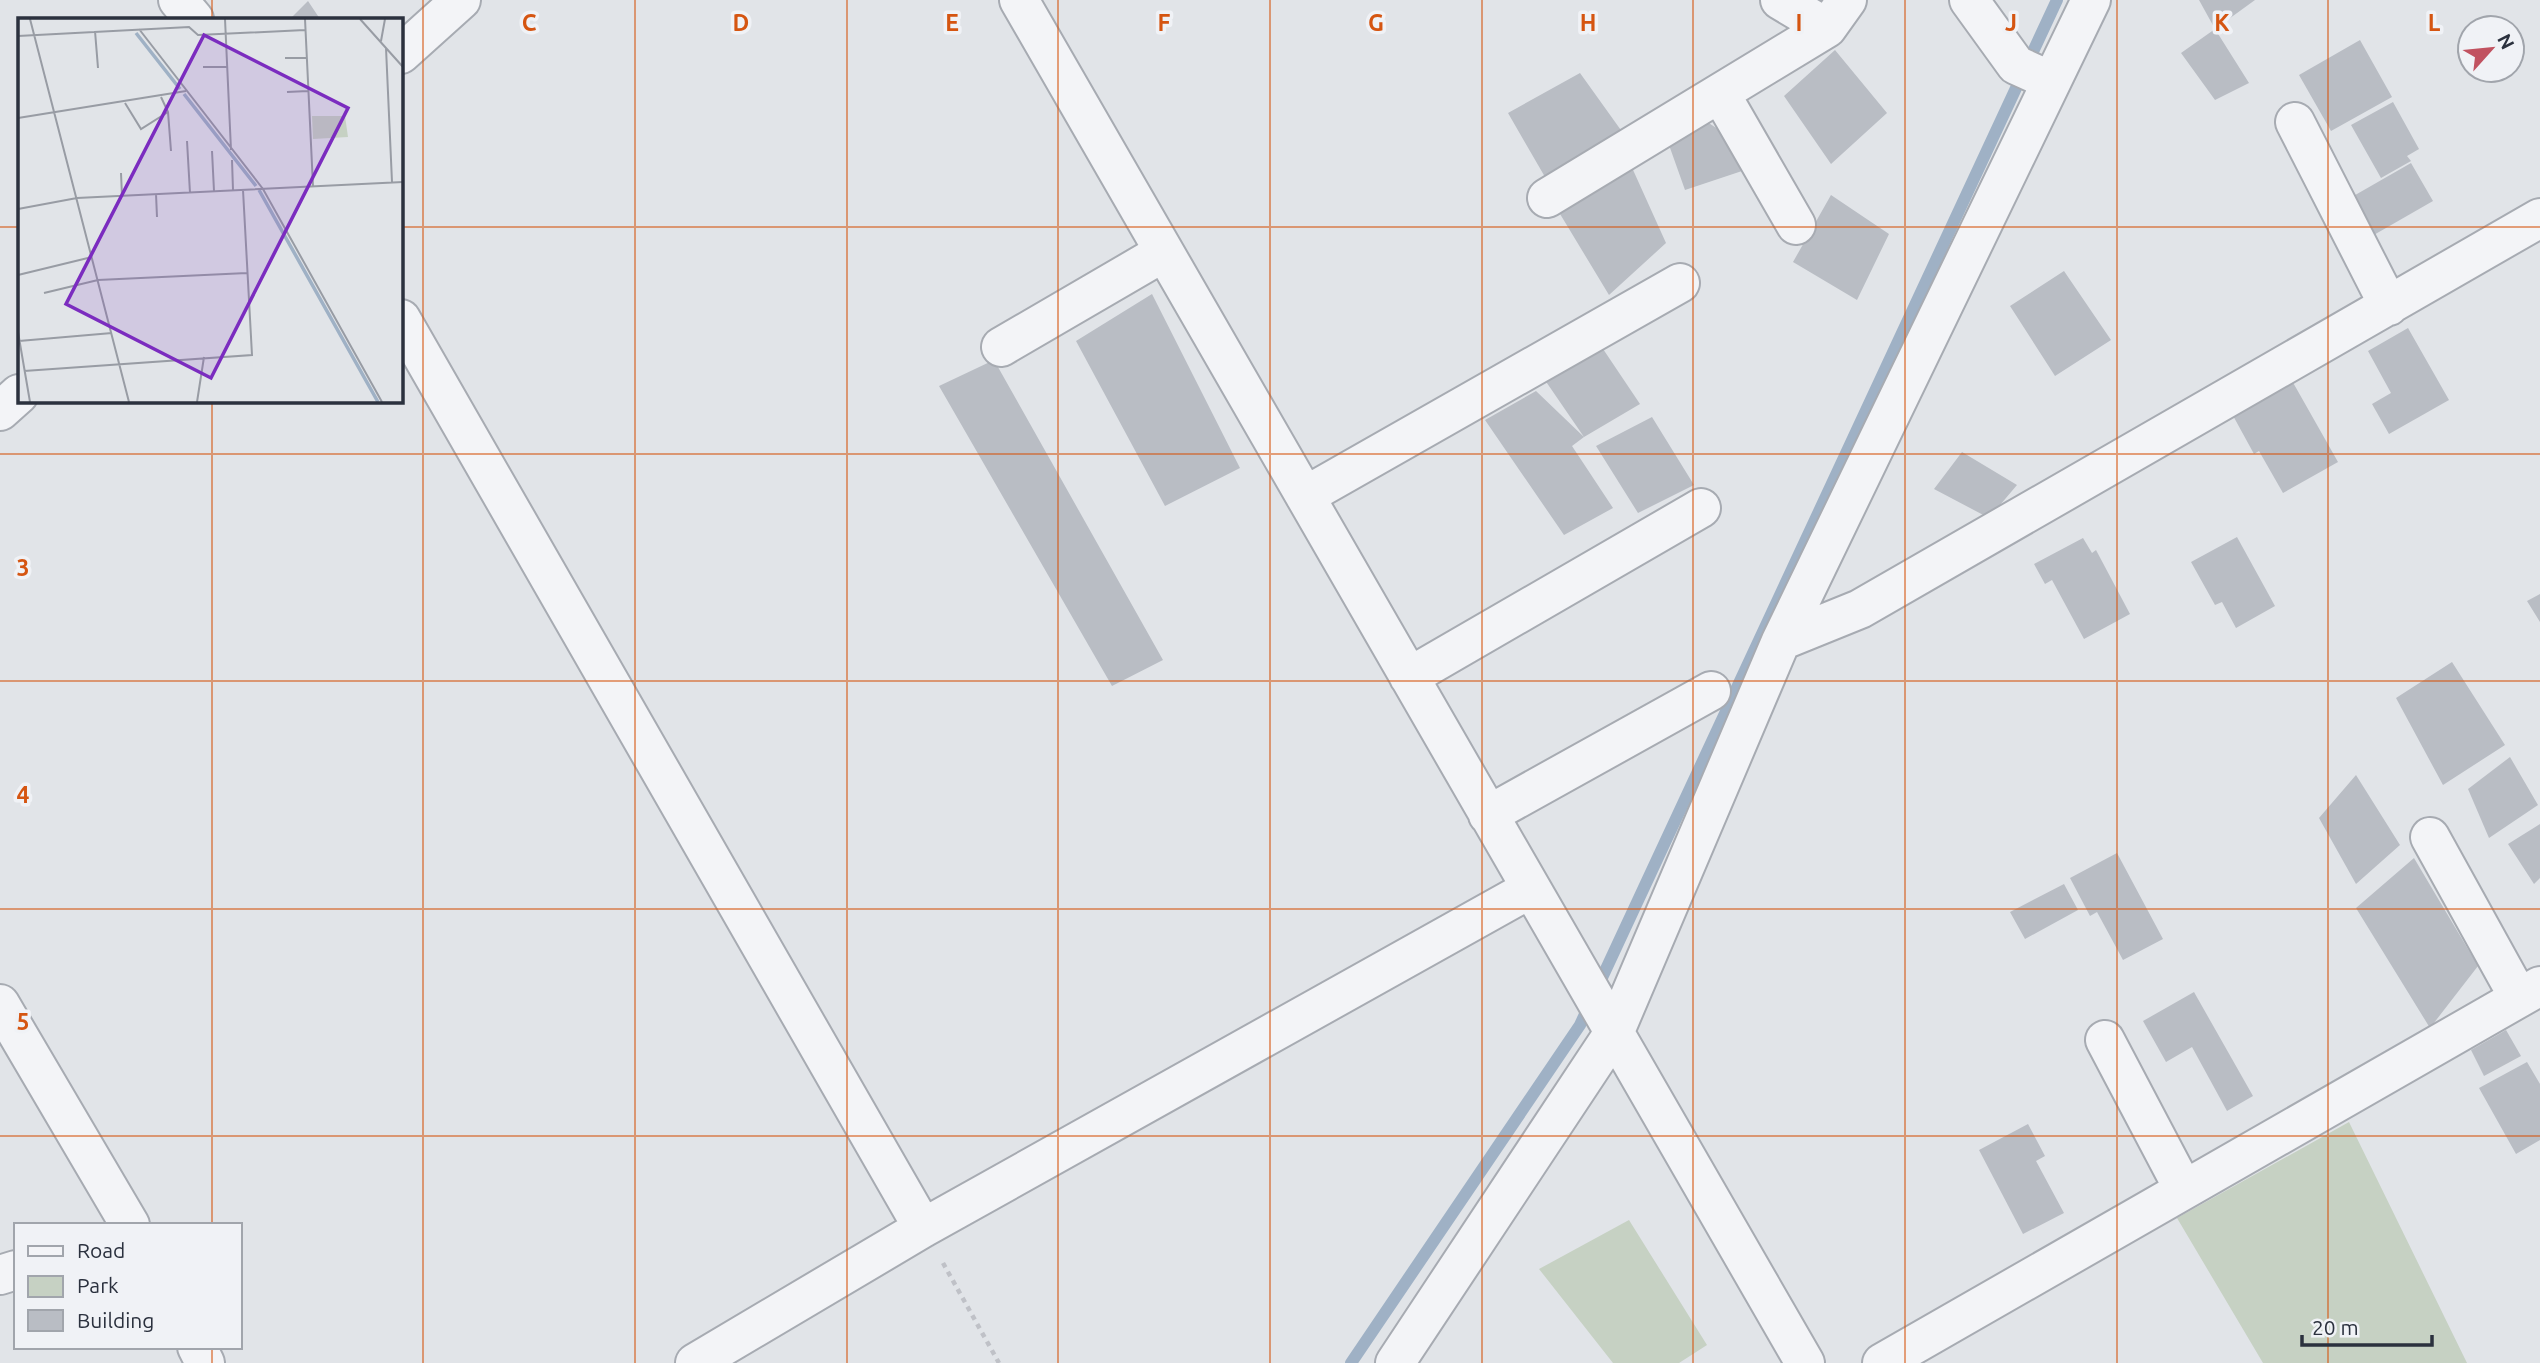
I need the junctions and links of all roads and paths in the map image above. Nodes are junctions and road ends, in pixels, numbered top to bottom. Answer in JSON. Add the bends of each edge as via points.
{"nodes":[{"id":1,"x":178,"y":0,"type":"edge"},
{"id":2,"x":1780,"y":0,"type":"edge"},
{"id":3,"x":1969,"y":0,"type":"edge"},
{"id":4,"x":2091,"y":0,"type":"edge"},
{"id":5,"x":1023,"y":1,"type":"edge"},
{"id":6,"x":453,"y":3,"type":"edge"},
{"id":7,"x":1837,"y":14,"type":"edge"},
{"id":8,"x":193,"y":18,"type":"edge"},
{"id":9,"x":402,"y":53,"type":"edge"},
{"id":10,"x":2051,"y":81,"type":"junction"},
{"id":11,"x":1720,"y":93,"type":"junction"},
{"id":12,"x":2295,"y":122,"type":"dead end"},
{"id":13,"x":1547,"y":198,"type":"dead end"},
{"id":14,"x":2540,"y":218,"type":"edge"},
{"id":15,"x":1796,"y":225,"type":"dead end"},
{"id":16,"x":1164,"y":252,"type":"junction"},
{"id":17,"x":1680,"y":283,"type":"dead end"},
{"id":18,"x":2389,"y":306,"type":"junction"},
{"id":19,"x":402,"y":321,"type":"edge"},
{"id":20,"x":1002,"y":347,"type":"dead end"},
{"id":21,"x":18,"y":395,"type":"edge"},
{"id":22,"x":0,"y":411,"type":"edge"},
{"id":23,"x":1305,"y":496,"type":"junction"},
{"id":24,"x":1701,"y":508,"type":"dead end"},
{"id":25,"x":1781,"y":641,"type":"junction"},
{"id":26,"x":1409,"y":677,"type":"junction"},
{"id":27,"x":1711,"y":691,"type":"dead end"},
{"id":28,"x":1488,"y":815,"type":"junction"},
{"id":29,"x":2430,"y":837,"type":"dead end"},
{"id":30,"x":1530,"y":888,"type":"junction"},
{"id":31,"x":2529,"y":992,"type":"edge"},
{"id":32,"x":0,"y":1004,"type":"edge"},
{"id":33,"x":1615,"y":1031,"type":"junction"},
{"id":34,"x":2105,"y":1040,"type":"dead end"},
{"id":35,"x":2184,"y":1190,"type":"junction"},
{"id":36,"x":129,"y":1223,"type":"edge"},
{"id":37,"x":923,"y":1228,"type":"junction"},
{"id":38,"x":695,"y":1363,"type":"edge"},
{"id":39,"x":999,"y":1363,"type":"edge"},
{"id":40,"x":1395,"y":1363,"type":"edge"},
{"id":41,"x":1805,"y":1363,"type":"edge"},
{"id":42,"x":1882,"y":1363,"type":"edge"}],
"edges":[{"from":1,"to":8,"type":"street"},
{"from":2,"to":7,"type":"street"},
{"from":3,"to":10,"type":"street","via":[[2016,65]]},
{"from":4,"to":10,"type":"street"},
{"from":5,"to":16,"type":"street"},
{"from":6,"to":9,"type":"street"},
{"from":7,"to":11,"type":"street"},
{"from":10,"to":25,"type":"street"},
{"from":11,"to":13,"type":"street"},
{"from":11,"to":15,"type":"street"},
{"from":12,"to":18,"type":"street"},
{"from":14,"to":18,"type":"street"},
{"from":16,"to":20,"type":"street"},
{"from":16,"to":23,"type":"street"},
{"from":17,"to":23,"type":"street"},
{"from":18,"to":25,"type":"street","via":[[1860,609]]},
{"from":19,"to":37,"type":"street"},
{"from":21,"to":22,"type":"street"},
{"from":23,"to":26,"type":"street"},
{"from":24,"to":26,"type":"street"},
{"from":25,"to":33,"type":"street"},
{"from":26,"to":28,"type":"street"},
{"from":27,"to":28,"type":"street"},
{"from":28,"to":30,"type":"street"},
{"from":29,"to":31,"type":"street"},
{"from":30,"to":33,"type":"street"},
{"from":30,"to":37,"type":"street"},
{"from":31,"to":35,"type":"street"},
{"from":32,"to":36,"type":"street"},
{"from":33,"to":40,"type":"street"},
{"from":33,"to":41,"type":"street"},
{"from":34,"to":35,"type":"street"},
{"from":35,"to":42,"type":"street"},
{"from":37,"to":38,"type":"street"},
{"from":37,"to":39,"type":"path"}]}
